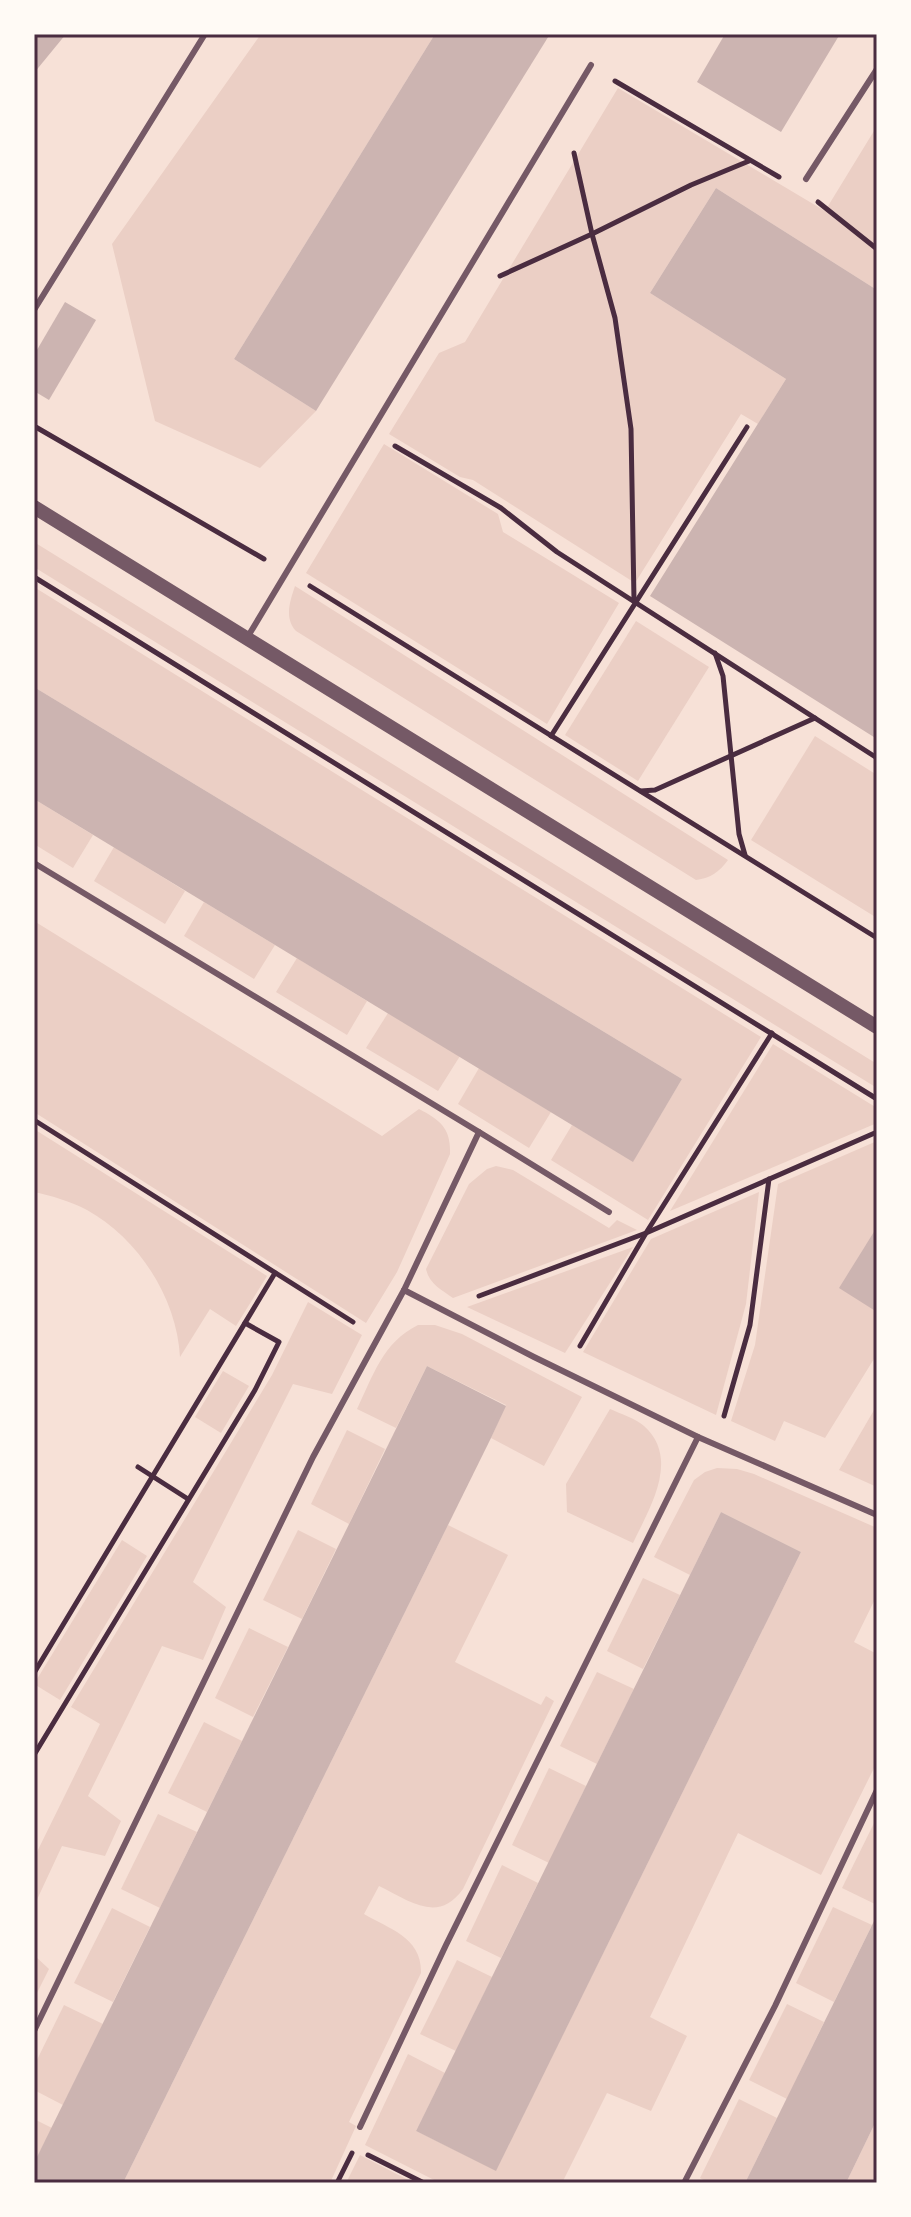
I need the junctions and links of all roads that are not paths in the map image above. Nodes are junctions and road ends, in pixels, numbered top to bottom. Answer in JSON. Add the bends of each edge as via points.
{"nodes":[{"id":1,"x":205,"y":34,"type":"edge"},
{"id":2,"x":591,"y":65,"type":"road end"},
{"id":3,"x":877,"y":69,"type":"edge"},
{"id":4,"x":806,"y":179,"type":"road end"},
{"id":5,"x":34,"y":310,"type":"edge"},
{"id":6,"x":34,"y":507,"type":"edge"},
{"id":7,"x":247,"y":638,"type":"junction"},
{"id":8,"x":34,"y":863,"type":"edge"},
{"id":9,"x":877,"y":1027,"type":"edge"},
{"id":10,"x":479,"y":1132,"type":"junction"},
{"id":11,"x":609,"y":1212,"type":"dead end"},
{"id":12,"x":404,"y":1290,"type":"junction"},
{"id":13,"x":698,"y":1437,"type":"junction"},
{"id":14,"x":877,"y":1515,"type":"edge"},
{"id":15,"x":877,"y":1790,"type":"edge"},
{"id":16,"x":34,"y":2031,"type":"edge"},
{"id":17,"x":360,"y":2127,"type":"road end"},
{"id":18,"x":684,"y":2183,"type":"edge"}],
"edges":[{"from":1,"to":5,"type":"lane"},
{"from":2,"to":7,"type":"lane"},
{"from":3,"to":4,"type":"lane"},
{"from":6,"to":7,"type":"street"},
{"from":7,"to":9,"type":"street"},
{"from":8,"to":10,"type":"lane"},
{"from":10,"to":11,"type":"lane"},
{"from":10,"to":12,"type":"lane"},
{"from":12,"to":13,"type":"lane"},
{"from":12,"to":16,"type":"lane","via":[[313,1457]]},
{"from":13,"to":14,"type":"lane"},
{"from":13,"to":17,"type":"lane"},
{"from":15,"to":18,"type":"lane"}]}
